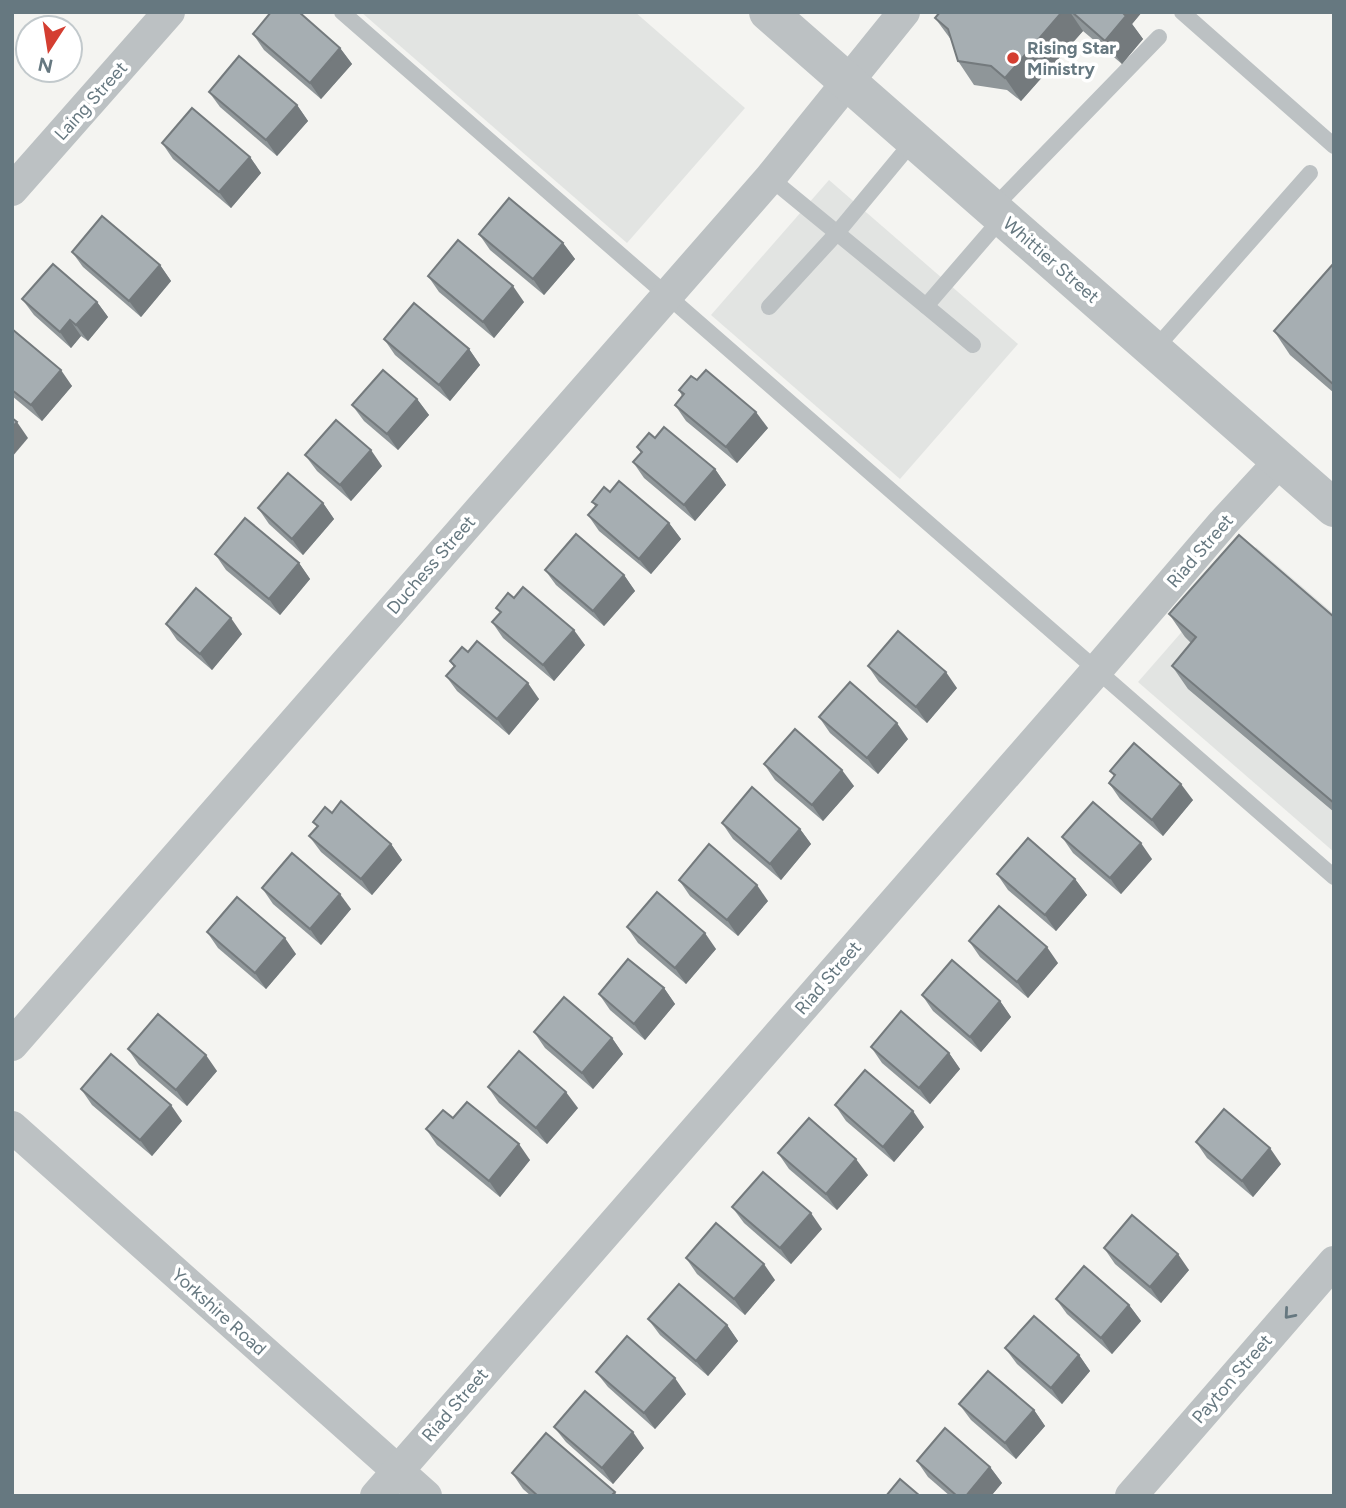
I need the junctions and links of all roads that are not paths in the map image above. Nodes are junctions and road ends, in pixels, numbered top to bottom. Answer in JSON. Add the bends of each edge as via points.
{"nodes":[{"id":1,"x":169,"y":12,"type":"edge"},
{"id":2,"x":342,"y":12,"type":"edge"},
{"id":3,"x":768,"y":12,"type":"edge"},
{"id":4,"x":904,"y":12,"type":"edge"},
{"id":5,"x":1182,"y":12,"type":"edge"},
{"id":6,"x":1159,"y":37,"type":"dead end"},
{"id":7,"x":847,"y":82,"type":"junction"},
{"id":8,"x":914,"y":140,"type":"junction"},
{"id":9,"x":1334,"y":146,"type":"edge"},
{"id":10,"x":1310,"y":173,"type":"dead end"},
{"id":11,"x":770,"y":178,"type":"junction"},
{"id":12,"x":12,"y":190,"type":"edge"},
{"id":13,"x":997,"y":213,"type":"junction"},
{"id":14,"x":837,"y":233,"type":"junction"},
{"id":15,"x":666,"y":296,"type":"junction"},
{"id":16,"x":926,"y":306,"type":"junction"},
{"id":17,"x":769,"y":307,"type":"dead end"},
{"id":18,"x":973,"y":345,"type":"dead end"},
{"id":19,"x":1154,"y":351,"type":"junction"},
{"id":20,"x":1280,"y":461,"type":"junction"},
{"id":21,"x":1334,"y":508,"type":"edge"},
{"id":22,"x":1097,"y":670,"type":"junction"},
{"id":23,"x":1334,"y":877,"type":"edge"},
{"id":24,"x":12,"y":1045,"type":"edge"},
{"id":25,"x":12,"y":1127,"type":"edge"},
{"id":26,"x":1334,"y":1262,"type":"edge"},
{"id":27,"x":397,"y":1471,"type":"junction"},
{"id":28,"x":376,"y":1496,"type":"edge"},
{"id":29,"x":426,"y":1496,"type":"edge"},
{"id":30,"x":1131,"y":1496,"type":"edge"}],
"edges":[{"from":1,"to":12,"type":"street","name":"Laing Street"},
{"from":2,"to":15,"type":"lane"},
{"from":3,"to":7,"type":"street","name":"Whittier Street"},
{"from":4,"to":7,"type":"street","name":"Duchess Street"},
{"from":5,"to":9,"type":"lane"},
{"from":6,"to":13,"type":"lane"},
{"from":7,"to":8,"type":"street","name":"Whittier Street"},
{"from":7,"to":11,"type":"street","name":"Duchess Street"},
{"from":8,"to":13,"type":"street","name":"Whittier Street"},
{"from":8,"to":14,"type":"lane"},
{"from":10,"to":19,"type":"lane"},
{"from":11,"to":14,"type":"lane"},
{"from":11,"to":15,"type":"street","name":"Duchess Street"},
{"from":13,"to":16,"type":"lane"},
{"from":13,"to":19,"type":"street","name":"Whittier Street"},
{"from":14,"to":16,"type":"lane"},
{"from":14,"to":17,"type":"lane"},
{"from":15,"to":22,"type":"lane"},
{"from":15,"to":24,"type":"street","name":"Duchess Street"},
{"from":16,"to":18,"type":"lane"},
{"from":19,"to":20,"type":"street","name":"Whittier Street"},
{"from":20,"to":21,"type":"street","name":"Whittier Street"},
{"from":20,"to":22,"type":"street","name":"Riad Street"},
{"from":22,"to":23,"type":"lane"},
{"from":22,"to":27,"type":"street","name":"Riad Street"},
{"from":25,"to":27,"type":"street","name":"Yorkshire Road"},
{"from":26,"to":30,"type":"street","name":"Payton Street","one_way":true},
{"from":27,"to":28,"type":"street","name":"Riad Street"},
{"from":27,"to":29,"type":"street","name":"Yorkshire Road"}]}
